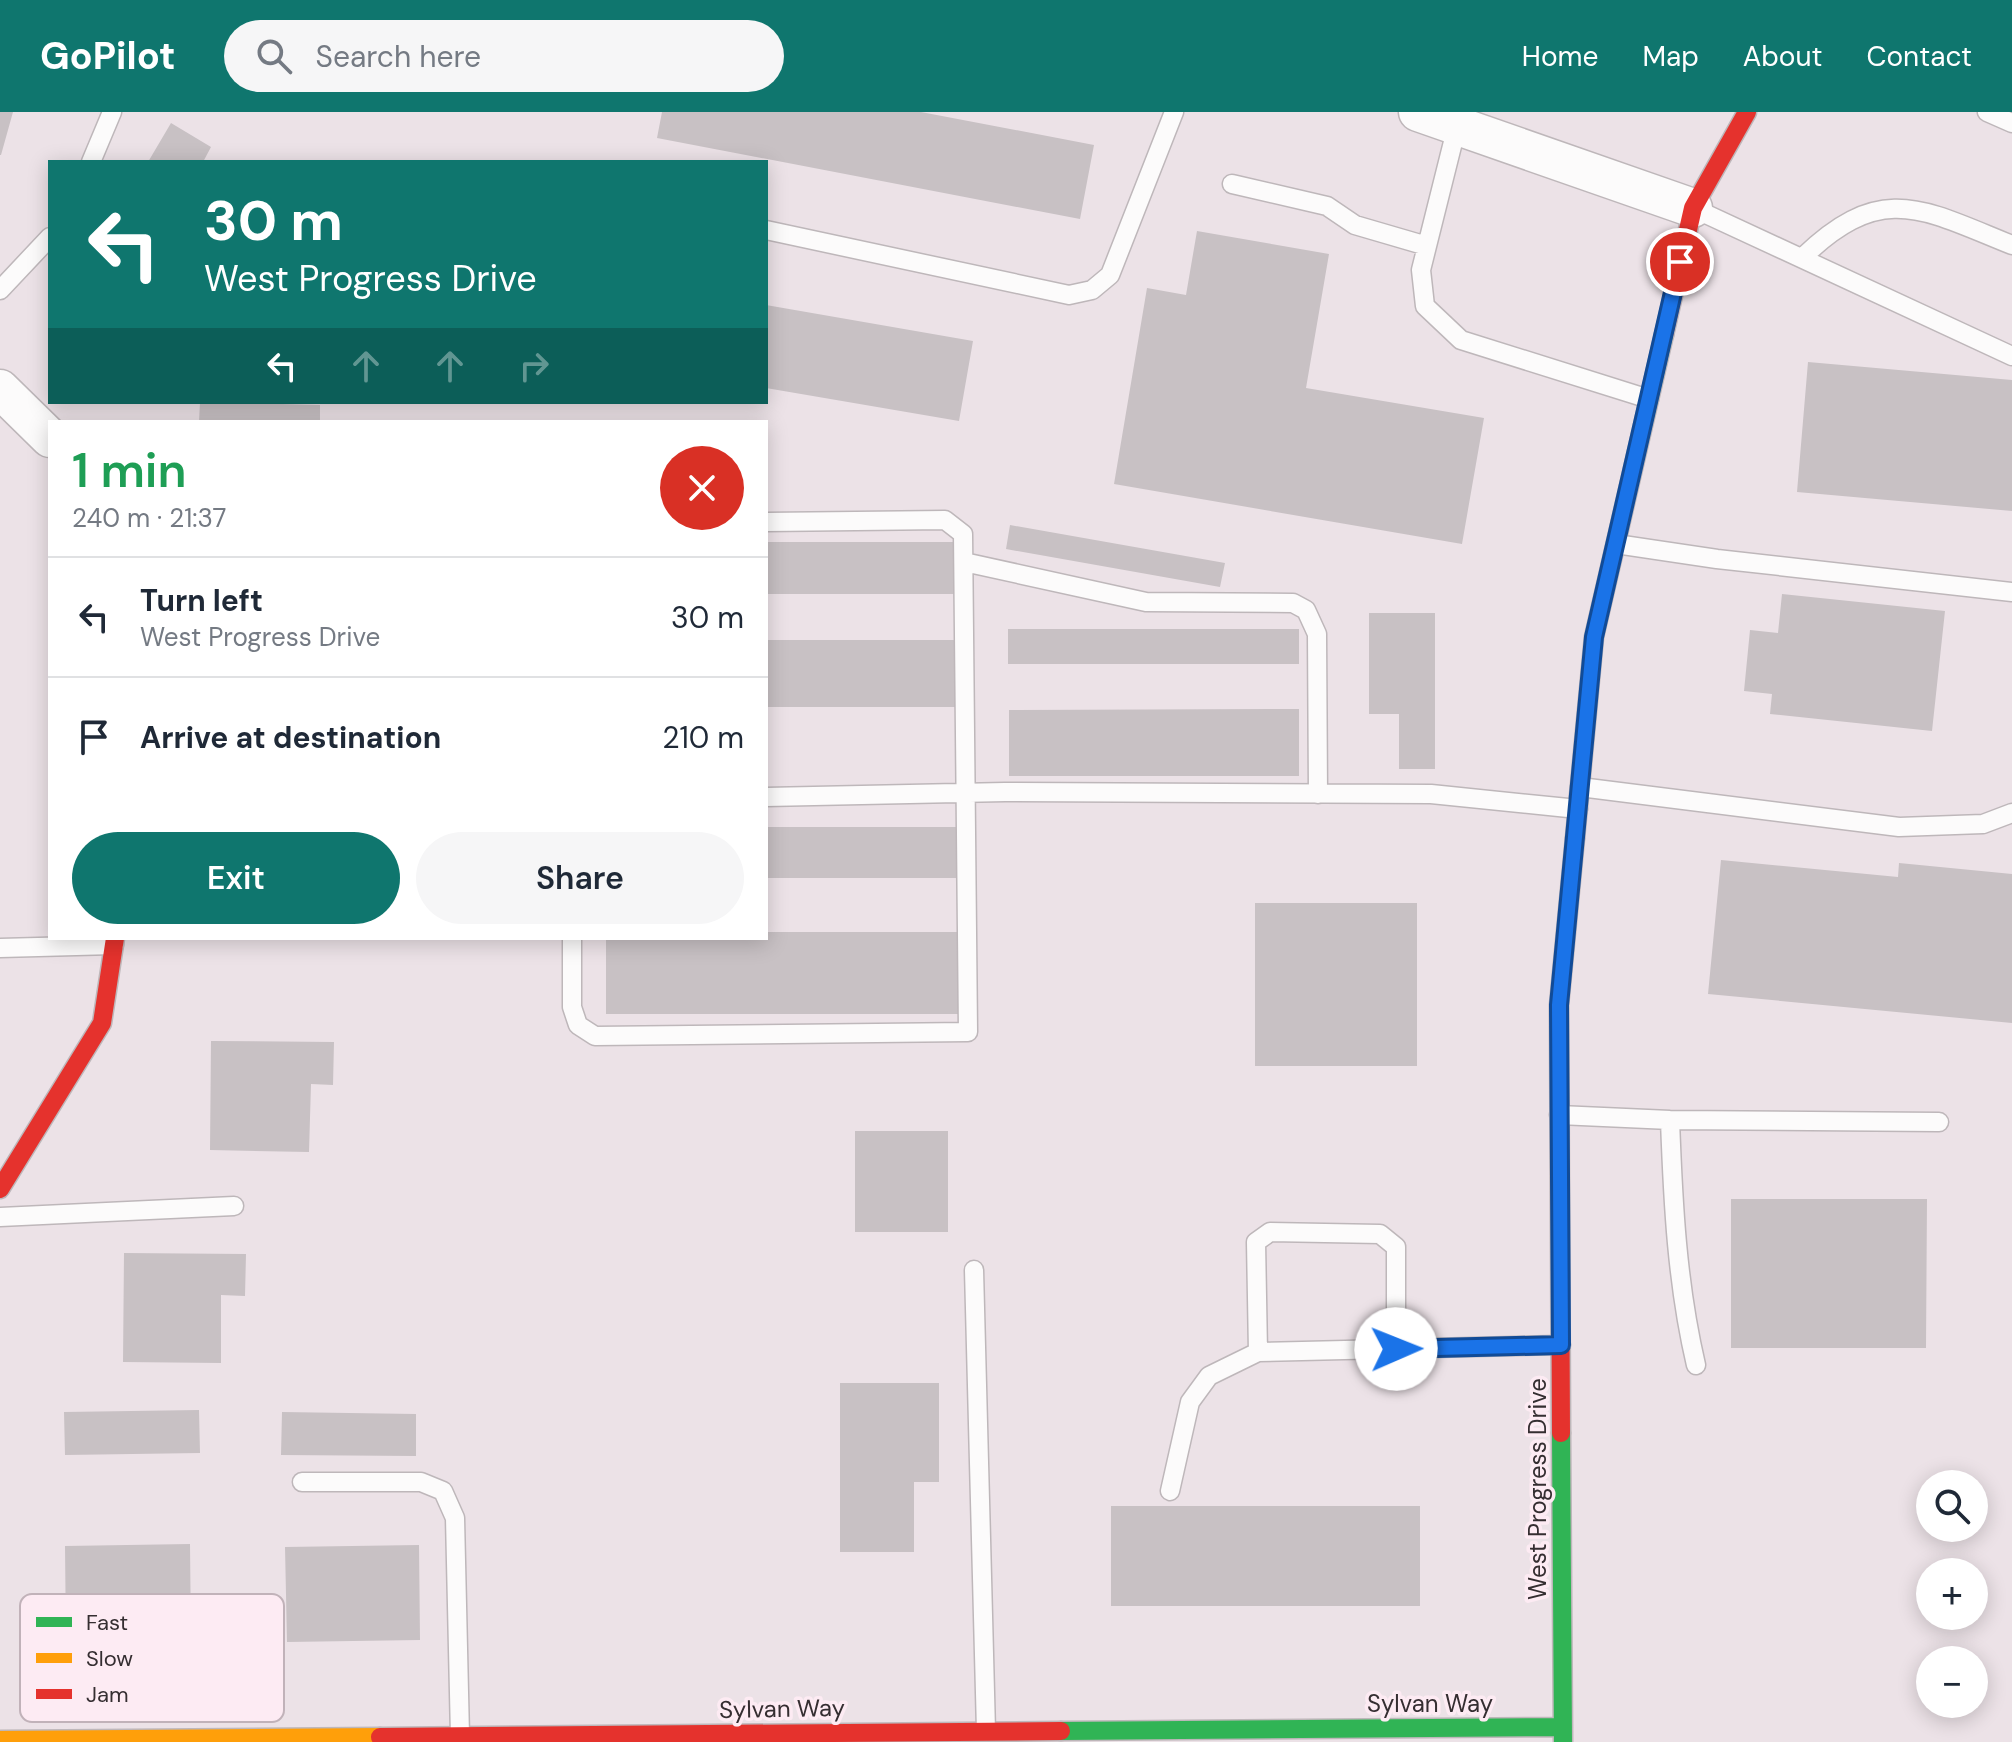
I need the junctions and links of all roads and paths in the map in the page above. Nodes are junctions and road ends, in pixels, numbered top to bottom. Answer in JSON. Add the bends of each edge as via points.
{"nodes":[{"id":1,"x":112,"y":112,"type":"edge"},
{"id":2,"x":1174,"y":112,"type":"edge"},
{"id":3,"x":1418,"y":112,"type":"edge"},
{"id":4,"x":1747,"y":112,"type":"edge"},
{"id":5,"x":1987,"y":112,"type":"edge"},
{"id":6,"x":2012,"y":123,"type":"edge"},
{"id":7,"x":1457,"y":126,"type":"junction"},
{"id":8,"x":92,"y":160,"type":"edge"},
{"id":9,"x":1232,"y":184,"type":"dead end"},
{"id":10,"x":1693,"y":208,"type":"junction"},
{"id":11,"x":768,"y":230,"type":"edge"},
{"id":12,"x":48,"y":239,"type":"edge"},
{"id":13,"x":2012,"y":245,"type":"edge"},
{"id":14,"x":1427,"y":246,"type":"junction"},
{"id":15,"x":1803,"y":257,"type":"junction"},
{"id":16,"x":0,"y":290,"type":"edge"},
{"id":17,"x":2012,"y":356,"type":"edge"},
{"id":18,"x":0,"y":389,"type":"edge"},
{"id":19,"x":1649,"y":399,"type":"junction"},
{"id":20,"x":48,"y":436,"type":"edge"},
{"id":21,"x":768,"y":522,"type":"edge"},
{"id":22,"x":1616,"y":544,"type":"junction"},
{"id":23,"x":964,"y":562,"type":"junction"},
{"id":24,"x":2012,"y":592,"type":"edge"},
{"id":25,"x":1580,"y":787,"type":"junction"},
{"id":26,"x":1318,"y":794,"type":"junction"},
{"id":27,"x":966,"y":795,"type":"junction"},
{"id":28,"x":768,"y":797,"type":"edge"},
{"id":29,"x":1578,"y":809,"type":"junction"},
{"id":30,"x":2012,"y":813,"type":"edge"},
{"id":31,"x":572,"y":940,"type":"edge"},
{"id":32,"x":114,"y":942,"type":"edge"},
{"id":33,"x":0,"y":948,"type":"edge"},
{"id":34,"x":1559,"y":1115,"type":"junction"},
{"id":35,"x":1670,"y":1120,"type":"junction"},
{"id":36,"x":1939,"y":1122,"type":"dead end"},
{"id":37,"x":0,"y":1189,"type":"edge"},
{"id":38,"x":234,"y":1206,"type":"dead end"},
{"id":39,"x":0,"y":1217,"type":"edge"},
{"id":40,"x":974,"y":1270,"type":"dead end"},
{"id":41,"x":1561,"y":1345,"type":"junction"},
{"id":42,"x":1396,"y":1349,"type":"junction"},
{"id":43,"x":1258,"y":1352,"type":"junction"},
{"id":44,"x":1696,"y":1365,"type":"dead end"},
{"id":45,"x":302,"y":1482,"type":"dead end"},
{"id":46,"x":1170,"y":1491,"type":"dead end"},
{"id":47,"x":986,"y":1731,"type":"junction"},
{"id":48,"x":1563,"y":1734,"type":"edge"},
{"id":49,"x":460,"y":1736,"type":"junction"},
{"id":50,"x":823,"y":1738,"type":"edge"},
{"id":51,"x":0,"y":1740,"type":"edge"},
{"id":52,"x":130,"y":1740,"type":"edge"}],
"edges":[{"from":1,"to":8,"type":"lane"},
{"from":2,"to":11,"type":"lane","via":[[1110,275],[1092,290],[1069,295]]},
{"from":3,"to":7,"type":"street"},
{"from":4,"to":10,"type":"street","name":"West Progress Drive"},
{"from":5,"to":6,"type":"lane"},
{"from":7,"to":10,"type":"street"},
{"from":7,"to":14,"type":"lane"},
{"from":9,"to":14,"type":"lane","via":[[1327,206],[1355,225]]},
{"from":10,"to":15,"type":"lane"},
{"from":10,"to":19,"type":"street","name":"West Progress Drive"},
{"from":12,"to":16,"type":"lane"},
{"from":13,"to":15,"type":"lane","via":[[1927,211],[1896,209],[1860,214],[1833,228]]},
{"from":14,"to":19,"type":"lane","via":[[1421,270],[1425,306],[1461,340]]},
{"from":15,"to":17,"type":"lane"},
{"from":18,"to":20,"type":"street"},
{"from":19,"to":22,"type":"street","name":"West Progress Drive"},
{"from":21,"to":23,"type":"lane","via":[[945,520],[963,534]]},
{"from":22,"to":24,"type":"lane"},
{"from":22,"to":25,"type":"street","name":"West Progress Drive","via":[[1594,637]]},
{"from":23,"to":26,"type":"lane","via":[[1146,602],[1293,603],[1306,610],[1317,634]]},
{"from":23,"to":27,"type":"lane"},
{"from":25,"to":29,"type":"street","name":"West Progress Drive"},
{"from":25,"to":30,"type":"lane","via":[[1899,827],[1983,824]]},
{"from":26,"to":27,"type":"lane"},
{"from":26,"to":29,"type":"lane","via":[[1431,794]]},
{"from":27,"to":28,"type":"lane"},
{"from":27,"to":31,"type":"lane","via":[[968,1032],[595,1036],[578,1025],[572,1007]]},
{"from":29,"to":34,"type":"street","name":"West Progress Drive","via":[[1559,1005]]},
{"from":32,"to":33,"type":"lane"},
{"from":32,"to":37,"type":"street","via":[[102,1023]]},
{"from":34,"to":35,"type":"lane"},
{"from":34,"to":41,"type":"street","name":"West Progress Drive"},
{"from":35,"to":36,"type":"lane"},
{"from":35,"to":44,"type":"lane","via":[[1684,1315]]},
{"from":38,"to":39,"type":"lane"},
{"from":40,"to":47,"type":"lane"},
{"from":41,"to":42,"type":"lane"},
{"from":41,"to":48,"type":"street","name":"West Progress Drive"},
{"from":42,"to":43,"type":"lane"},
{"from":42,"to":43,"type":"lane","via":[[1396,1247],[1380,1234],[1270,1232],[1256,1242]]},
{"from":43,"to":46,"type":"lane","via":[[1209,1376],[1190,1402]]},
{"from":45,"to":49,"type":"lane","via":[[421,1482],[443,1491],[455,1518]]},
{"from":47,"to":48,"type":"street","name":"Sylvan Way"},
{"from":47,"to":50,"type":"street","name":"Sylvan Way"},
{"from":49,"to":50,"type":"street","name":"Sylvan Way"},
{"from":49,"to":52,"type":"street","name":"Sylvan Way"},
{"from":51,"to":52,"type":"street","name":"Sylvan Way"}]}
